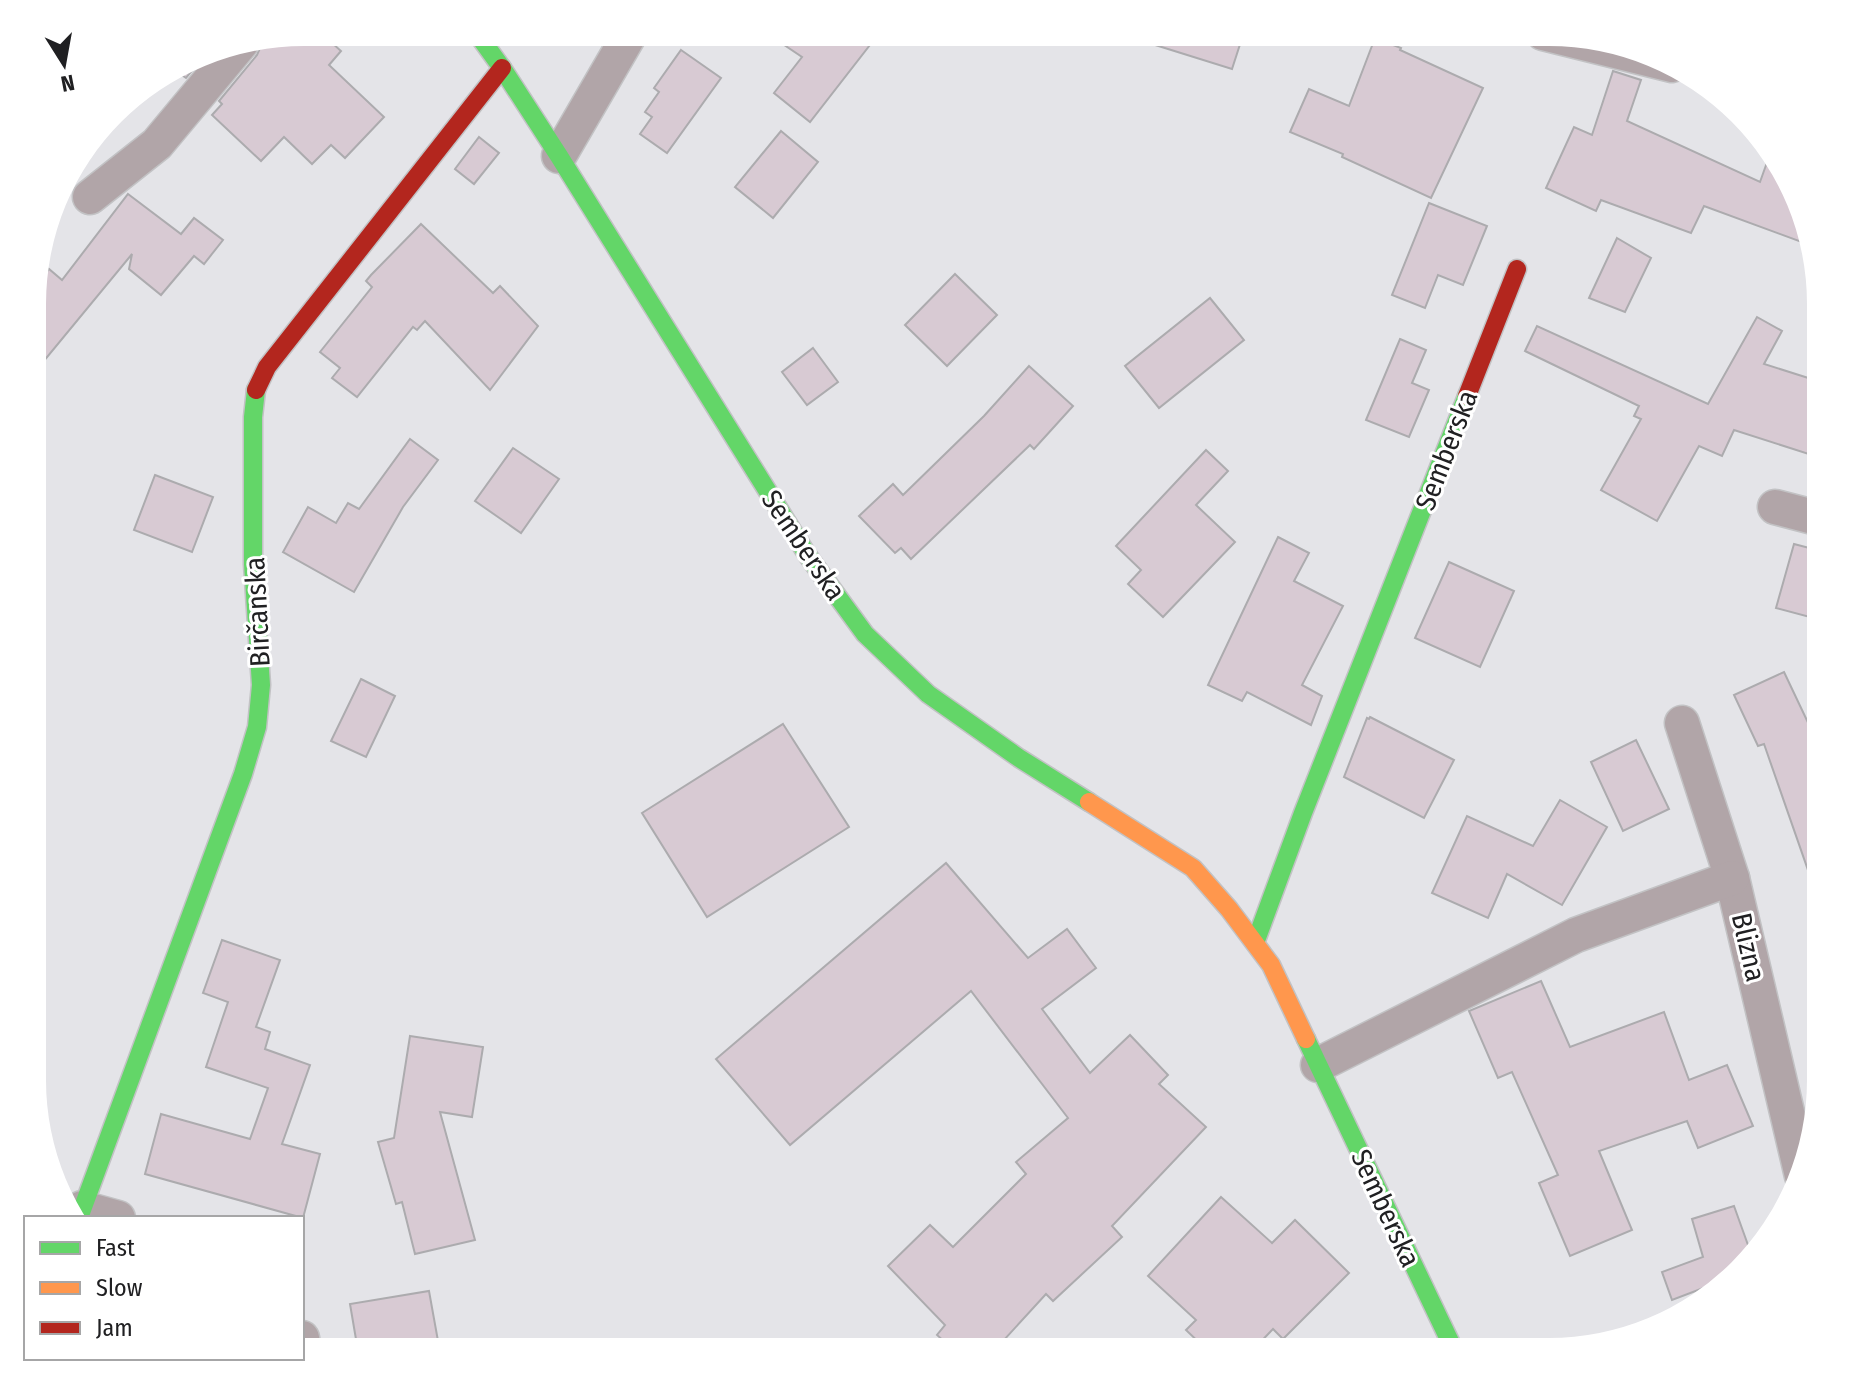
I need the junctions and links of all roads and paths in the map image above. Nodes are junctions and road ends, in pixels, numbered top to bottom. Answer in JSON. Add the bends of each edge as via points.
{"nodes":[{"id":1,"x":486,"y":46,"type":"edge"},
{"id":2,"x":623,"y":46,"type":"edge"},
{"id":3,"x":229,"y":58,"type":"edge"},
{"id":4,"x":502,"y":68,"type":"junction"},
{"id":5,"x":559,"y":156,"type":"junction"},
{"id":6,"x":90,"y":197,"type":"dead end"},
{"id":7,"x":1517,"y":269,"type":"dead end"},
{"id":8,"x":1775,"y":507,"type":"dead end"},
{"id":9,"x":1807,"y":515,"type":"edge"},
{"id":10,"x":1682,"y":723,"type":"dead end"},
{"id":11,"x":1732,"y":878,"type":"junction"},
{"id":12,"x":1255,"y":943,"type":"junction"},
{"id":13,"x":1318,"y":1065,"type":"junction"},
{"id":14,"x":1796,"y":1151,"type":"edge"},
{"id":15,"x":81,"y":1209,"type":"edge"},
{"id":16,"x":1448,"y":1338,"type":"edge"}],
"edges":[{"from":1,"to":4,"type":"street","name":"Semberska"},
{"from":2,"to":5,"type":"street"},
{"from":3,"to":6,"type":"street","via":[[157,144]]},
{"from":4,"to":5,"type":"street","name":"Semberska"},
{"from":4,"to":15,"type":"street","name":"Birčanska","via":[[267,367],[255,393],[253,564],[261,685],[257,727]]},
{"from":5,"to":12,"type":"street","name":"Semberska","via":[[808,556],[865,634],[928,694],[1193,868]]},
{"from":7,"to":12,"type":"street","name":"Semberska"},
{"from":8,"to":9,"type":"street"},
{"from":10,"to":11,"type":"street","name":"Blizna"},
{"from":11,"to":13,"type":"street","via":[[1576,935]]},
{"from":11,"to":14,"type":"street","name":"Blizna"},
{"from":12,"to":13,"type":"street","name":"Semberska","via":[[1271,965]]},
{"from":13,"to":16,"type":"street","name":"Semberska"}]}
